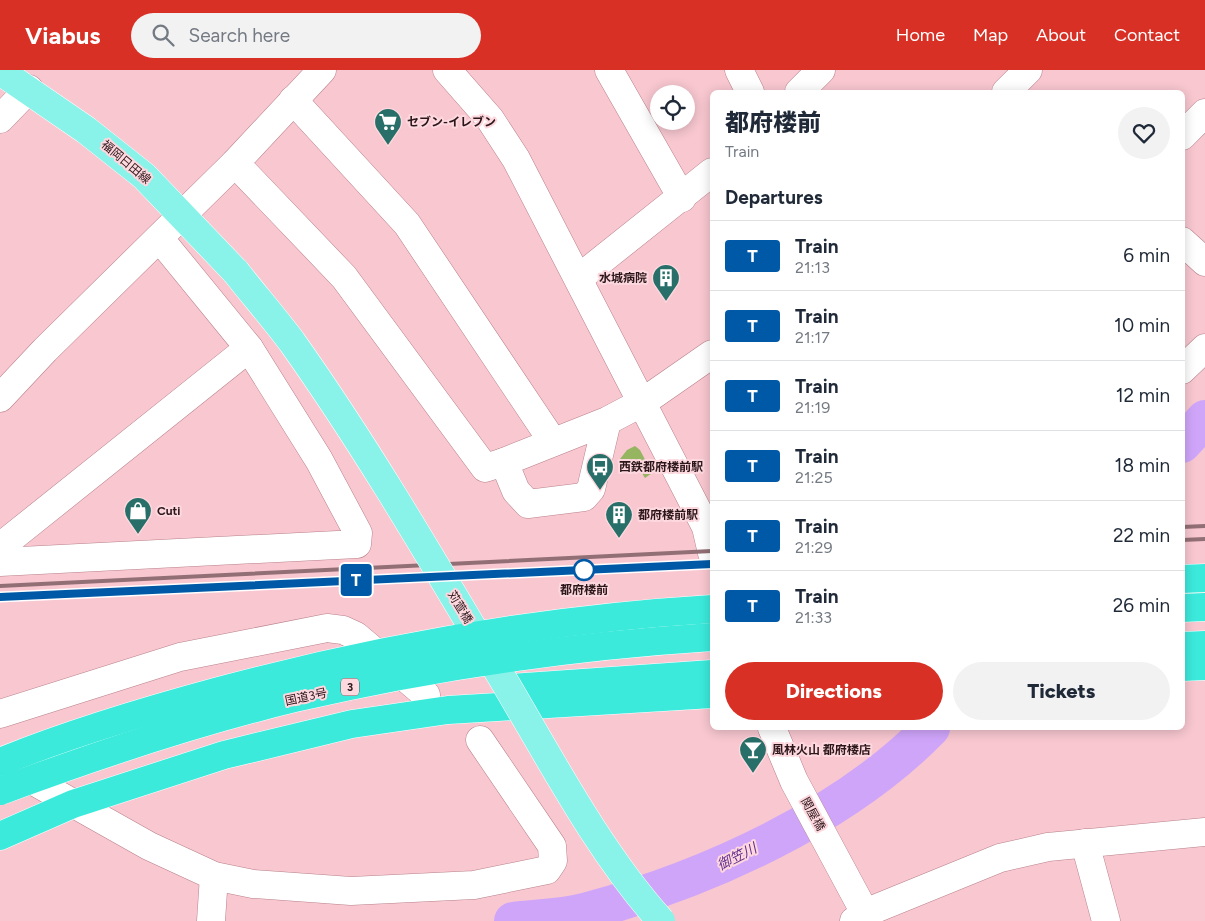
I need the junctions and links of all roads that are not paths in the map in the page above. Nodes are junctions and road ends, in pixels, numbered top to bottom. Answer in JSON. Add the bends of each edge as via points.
{"nodes":[{"id":1,"x":322,"y":70,"type":"edge"},
{"id":2,"x":447,"y":70,"type":"edge"},
{"id":3,"x":609,"y":70,"type":"edge"},
{"id":4,"x":739,"y":70,"type":"edge"},
{"id":5,"x":821,"y":70,"type":"edge"},
{"id":6,"x":0,"y":71,"type":"edge"},
{"id":7,"x":29,"y":90,"type":"junction"},
{"id":8,"x":749,"y":90,"type":"edge"},
{"id":9,"x":801,"y":90,"type":"edge"},
{"id":10,"x":294,"y":100,"type":"junction"},
{"id":11,"x":1205,"y":113,"type":"edge"},
{"id":12,"x":0,"y":119,"type":"edge"},
{"id":13,"x":1185,"y":133,"type":"edge"},
{"id":14,"x":235,"y":164,"type":"junction"},
{"id":15,"x":710,"y":174,"type":"edge"},
{"id":16,"x":682,"y":198,"type":"junction"},
{"id":17,"x":184,"y":216,"type":"junction"},
{"id":18,"x":160,"y":239,"type":"junction"},
{"id":19,"x":1185,"y":244,"type":"edge"},
{"id":20,"x":1205,"y":262,"type":"edge"},
{"id":21,"x":236,"y":272,"type":"joint"},
{"id":22,"x":579,"y":278,"type":"junction"},
{"id":23,"x":249,"y":348,"type":"junction"},
{"id":24,"x":1205,"y":348,"type":"edge"},
{"id":25,"x":710,"y":355,"type":"edge"},
{"id":26,"x":1185,"y":367,"type":"edge"},
{"id":27,"x":0,"y":398,"type":"edge"},
{"id":28,"x":643,"y":402,"type":"junction"},
{"id":29,"x":607,"y":421,"type":"junction"},
{"id":30,"x":553,"y":442,"type":"junction"},
{"id":31,"x":504,"y":462,"type":"junction"},
{"id":32,"x":710,"y":535,"type":"edge"},
{"id":33,"x":0,"y":547,"type":"edge"},
{"id":34,"x":0,"y":562,"type":"edge"},
{"id":35,"x":1205,"y":578,"type":"edge"},
{"id":36,"x":1185,"y":579,"type":"edge"},
{"id":37,"x":1205,"y":607,"type":"edge"},
{"id":38,"x":1185,"y":608,"type":"edge"},
{"id":39,"x":710,"y":609,"type":"edge"},
{"id":40,"x":710,"y":637,"type":"edge"},
{"id":41,"x":1205,"y":645,"type":"edge"},
{"id":42,"x":1185,"y":646,"type":"edge"},
{"id":43,"x":1205,"y":666,"type":"edge"},
{"id":44,"x":1185,"y":667,"type":"edge"},
{"id":45,"x":710,"y":674,"type":"edge"},
{"id":46,"x":710,"y":694,"type":"edge"},
{"id":47,"x":426,"y":695,"type":"junction"},
{"id":48,"x":0,"y":714,"type":"edge"},
{"id":49,"x":773,"y":730,"type":"edge"},
{"id":50,"x":480,"y":740,"type":"dead end"},
{"id":51,"x":0,"y":762,"type":"edge"},
{"id":52,"x":0,"y":791,"type":"edge"},
{"id":53,"x":63,"y":799,"type":"junction"},
{"id":54,"x":0,"y":815,"type":"edge"},
{"id":55,"x":1205,"y":832,"type":"edge"},
{"id":56,"x":0,"y":836,"type":"edge"},
{"id":57,"x":1085,"y":843,"type":"junction"},
{"id":58,"x":213,"y":882,"type":"junction"},
{"id":59,"x":860,"y":917,"type":"edge"},
{"id":60,"x":212,"y":921,"type":"edge"},
{"id":61,"x":661,"y":921,"type":"edge"},
{"id":62,"x":1106,"y":921,"type":"edge"}],
"edges":[{"from":1,"to":10,"type":"street"},
{"from":2,"to":22,"type":"street","via":[[490,119],[516,159]]},
{"from":3,"to":16,"type":"street"},
{"from":4,"to":8,"type":"street"},
{"from":5,"to":9,"type":"street"},
{"from":6,"to":7,"type":"main road","name":"福岡日田線"},
{"from":7,"to":12,"type":"street"},
{"from":7,"to":17,"type":"main road","name":"福岡日田線","via":[[144,176]]},
{"from":10,"to":14,"type":"street"},
{"from":10,"to":30,"type":"street","via":[[407,224]]},
{"from":11,"to":13,"type":"street"},
{"from":14,"to":17,"type":"street"},
{"from":14,"to":31,"type":"street","via":[[344,277],[485,468]]},
{"from":15,"to":16,"type":"street"},
{"from":16,"to":22,"type":"street"},
{"from":17,"to":18,"type":"street"},
{"from":17,"to":21,"type":"main road","name":"福岡日田線"},
{"from":18,"to":23,"type":"street"},
{"from":18,"to":27,"type":"street"},
{"from":19,"to":20,"type":"street"},
{"from":21,"to":61,"type":"main road","name":"苅萱橋","bridge":true,"via":[[291,341],[344,421],[580,808],[616,864]]},
{"from":22,"to":28,"type":"street"},
{"from":23,"to":33,"type":"street"},
{"from":23,"to":34,"type":"street","via":[[319,460],[358,533],[357,544]]},
{"from":24,"to":26,"type":"street"},
{"from":25,"to":28,"type":"street"},
{"from":28,"to":29,"type":"street"},
{"from":28,"to":32,"type":"street"},
{"from":29,"to":30,"type":"street"},
{"from":29,"to":31,"type":"street","via":[[591,489],[584,497],[528,504],[516,491]]},
{"from":30,"to":31,"type":"street"},
{"from":35,"to":36,"type":"highway"},
{"from":37,"to":38,"type":"highway"},
{"from":39,"to":51,"type":"highway","number":"3","bridge":true,"via":[[624,614],[458,638],[288,672],[158,708]]},
{"from":40,"to":52,"type":"highway","name":"国道3号","number":"3","bridge":true,"via":[[480,661],[295,698],[174,731]]},
{"from":41,"to":42,"type":"highway"},
{"from":43,"to":44,"type":"highway"},
{"from":45,"to":47,"type":"highway","number":"3"},
{"from":46,"to":53,"type":"highway","number":"3","via":[[448,710],[352,724]]},
{"from":47,"to":48,"type":"street","via":[[356,636],[327,628],[180,657]]},
{"from":47,"to":53,"type":"highway","number":"3","via":[[292,721],[137,764]]},
{"from":49,"to":59,"type":"street","name":"関屋橋","via":[[794,781],[831,846]]},
{"from":50,"to":58,"type":"street","via":[[552,846],[553,861],[547,870],[474,885],[351,891]]},
{"from":51,"to":53,"type":"street"},
{"from":53,"to":54,"type":"highway","number":"3"},
{"from":53,"to":56,"type":"highway","number":"3"},
{"from":53,"to":58,"type":"street"},
{"from":55,"to":57,"type":"street"},
{"from":57,"to":59,"type":"street","via":[[1048,846],[1000,858]]},
{"from":57,"to":62,"type":"street"},
{"from":58,"to":60,"type":"street"}]}
